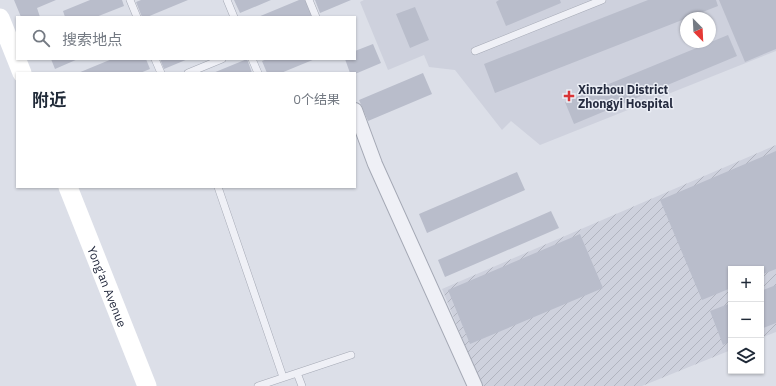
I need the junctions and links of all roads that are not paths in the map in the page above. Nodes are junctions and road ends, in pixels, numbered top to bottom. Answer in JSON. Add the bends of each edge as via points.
{"nodes":[{"id":1,"x":130,"y":0,"type":"edge"},
{"id":2,"x":227,"y":0,"type":"edge"},
{"id":3,"x":309,"y":0,"type":"edge"},
{"id":4,"x":602,"y":0,"type":"edge"},
{"id":5,"x":137,"y":16,"type":"edge"},
{"id":6,"x":234,"y":16,"type":"edge"},
{"id":7,"x":316,"y":16,"type":"edge"},
{"id":8,"x":0,"y":18,"type":"edge"},
{"id":9,"x":475,"y":51,"type":"dead end"},
{"id":10,"x":16,"y":58,"type":"edge"},
{"id":11,"x":17,"y":60,"type":"edge"},
{"id":12,"x":155,"y":60,"type":"edge"},
{"id":13,"x":220,"y":60,"type":"edge"},
{"id":14,"x":252,"y":60,"type":"edge"},
{"id":15,"x":22,"y":72,"type":"edge"},
{"id":16,"x":161,"y":72,"type":"edge"},
{"id":17,"x":190,"y":72,"type":"edge"},
{"id":18,"x":258,"y":72,"type":"edge"},
{"id":19,"x":356,"y":113,"type":"edge"},
{"id":20,"x":68,"y":188,"type":"edge"},
{"id":21,"x":218,"y":188,"type":"edge"},
{"id":22,"x":351,"y":355,"type":"dead end"},
{"id":23,"x":297,"y":373,"type":"junction"},
{"id":24,"x":283,"y":377,"type":"junction"},
{"id":25,"x":147,"y":386,"type":"edge"},
{"id":26,"x":258,"y":386,"type":"edge"},
{"id":27,"x":302,"y":386,"type":"edge"},
{"id":28,"x":475,"y":386,"type":"edge"}],
"edges":[{"from":1,"to":5,"type":"lane"},
{"from":2,"to":6,"type":"lane"},
{"from":3,"to":7,"type":"lane"},
{"from":4,"to":9,"type":"lane"},
{"from":8,"to":10,"type":"street"},
{"from":11,"to":15,"type":"street"},
{"from":12,"to":16,"type":"lane"},
{"from":13,"to":17,"type":"lane"},
{"from":14,"to":18,"type":"lane"},
{"from":19,"to":28,"type":"street","via":[[375,164]]},
{"from":20,"to":25,"type":"street","name":"Yong'an Avenue"},
{"from":21,"to":24,"type":"lane"},
{"from":22,"to":23,"type":"lane"},
{"from":23,"to":24,"type":"lane"},
{"from":23,"to":27,"type":"lane"},
{"from":24,"to":26,"type":"lane"}]}
